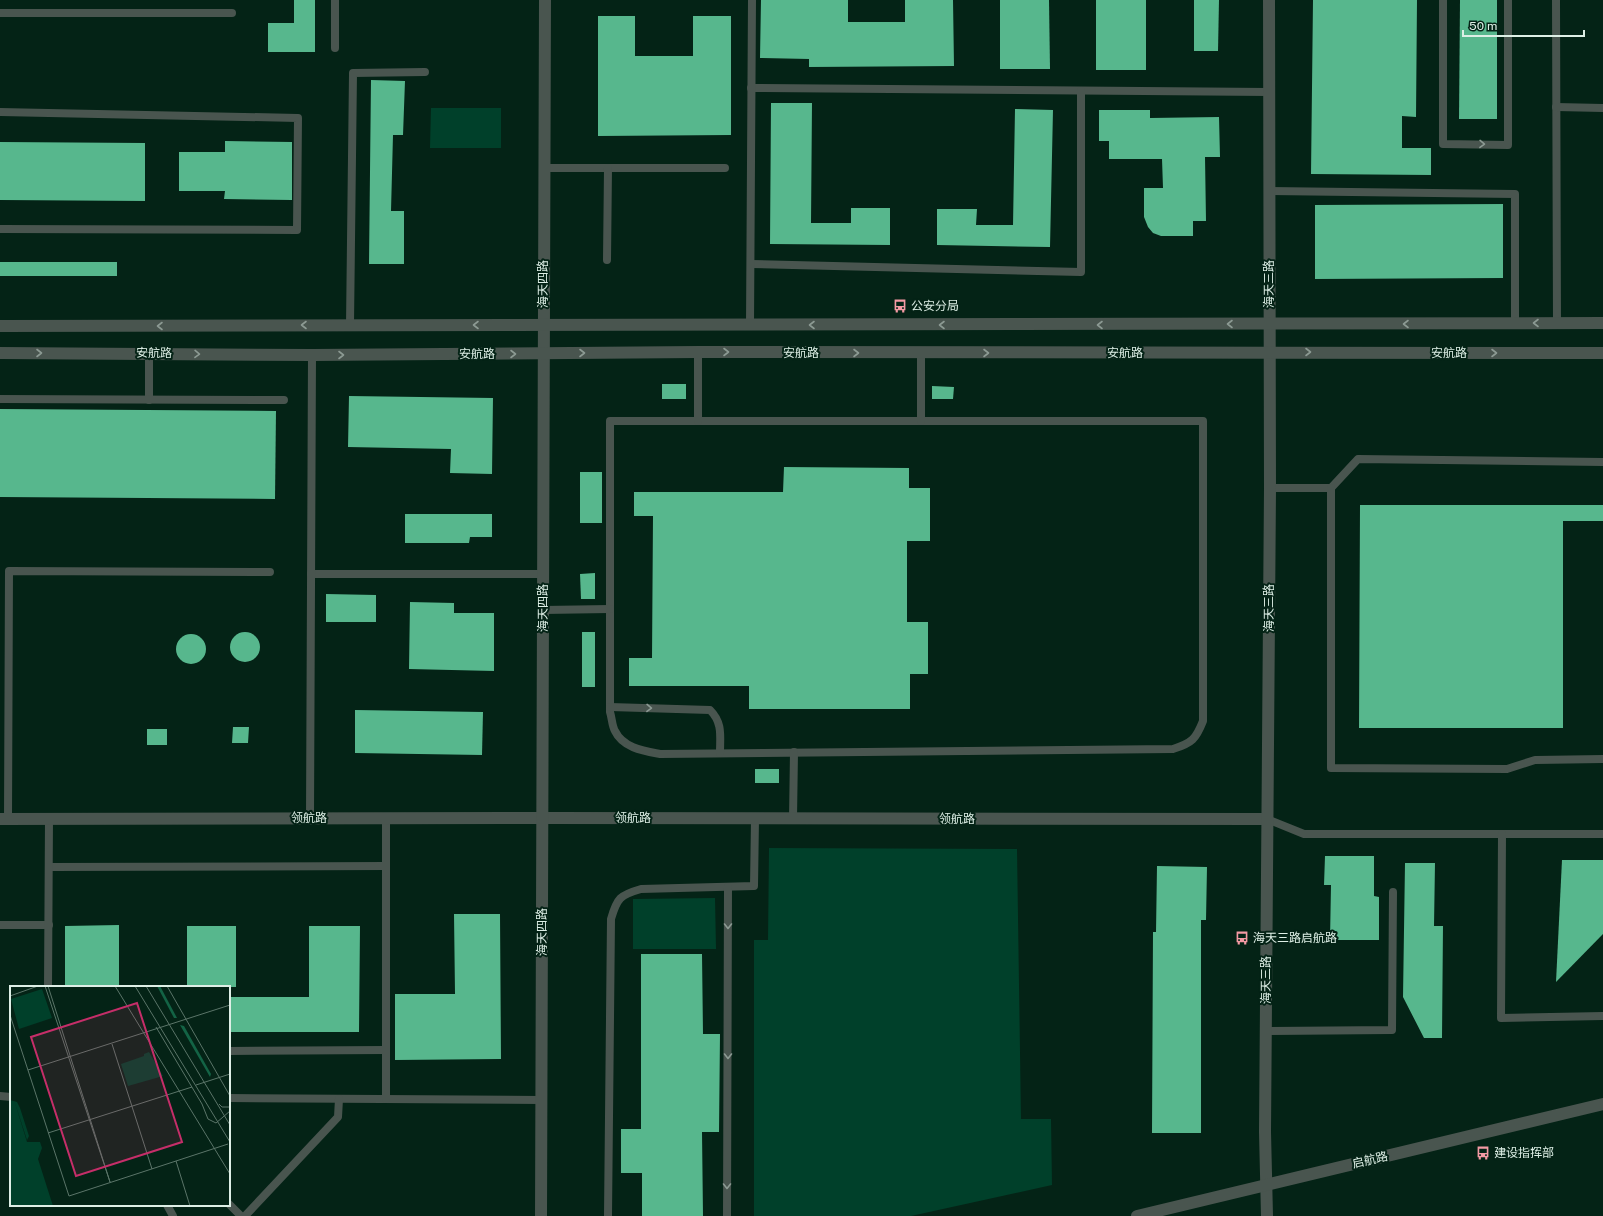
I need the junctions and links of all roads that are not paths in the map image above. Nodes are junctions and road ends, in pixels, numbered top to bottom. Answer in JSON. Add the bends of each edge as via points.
{"nodes":[{"id":1,"x":335,"y":0,"type":"edge"},
{"id":2,"x":545,"y":0,"type":"edge"},
{"id":3,"x":752,"y":0,"type":"edge"},
{"id":4,"x":1269,"y":0,"type":"edge"},
{"id":5,"x":1443,"y":0,"type":"edge"},
{"id":6,"x":1508,"y":0,"type":"edge"},
{"id":7,"x":1556,"y":0,"type":"edge"},
{"id":8,"x":0,"y":13,"type":"edge"},
{"id":9,"x":232,"y":13,"type":"dead end"},
{"id":10,"x":335,"y":48,"type":"dead end"},
{"id":11,"x":425,"y":72,"type":"dead end"},
{"id":12,"x":751,"y":88,"type":"junction"},
{"id":13,"x":1081,"y":91,"type":"junction"},
{"id":14,"x":1269,"y":92,"type":"junction"},
{"id":15,"x":1556,"y":107,"type":"junction"},
{"id":16,"x":1603,"y":108,"type":"edge"},
{"id":17,"x":0,"y":112,"type":"edge"},
{"id":18,"x":544,"y":168,"type":"junction"},
{"id":19,"x":608,"y":168,"type":"junction"},
{"id":20,"x":725,"y":168,"type":"dead end"},
{"id":21,"x":1269,"y":191,"type":"junction"},
{"id":22,"x":0,"y":229,"type":"edge"},
{"id":23,"x":606,"y":260,"type":"dead end"},
{"id":24,"x":751,"y":264,"type":"junction"},
{"id":25,"x":1515,"y":323,"type":"junction"},
{"id":26,"x":1557,"y":323,"type":"junction"},
{"id":27,"x":1603,"y":323,"type":"edge"},
{"id":28,"x":1269,"y":324,"type":"junction"},
{"id":29,"x":350,"y":325,"type":"junction"},
{"id":30,"x":543,"y":325,"type":"junction"},
{"id":31,"x":750,"y":325,"type":"junction"},
{"id":32,"x":0,"y":326,"type":"edge"},
{"id":33,"x":698,"y":352,"type":"junction"},
{"id":34,"x":1269,"y":352,"type":"junction"},
{"id":35,"x":0,"y":353,"type":"edge"},
{"id":36,"x":149,"y":353,"type":"junction"},
{"id":37,"x":921,"y":353,"type":"junction"},
{"id":38,"x":1603,"y":353,"type":"edge"},
{"id":39,"x":543,"y":354,"type":"junction"},
{"id":40,"x":312,"y":355,"type":"junction"},
{"id":41,"x":0,"y":399,"type":"edge"},
{"id":42,"x":149,"y":400,"type":"junction"},
{"id":43,"x":284,"y":400,"type":"dead end"},
{"id":44,"x":698,"y":421,"type":"junction"},
{"id":45,"x":921,"y":421,"type":"junction"},
{"id":46,"x":1603,"y":462,"type":"edge"},
{"id":47,"x":1270,"y":488,"type":"junction"},
{"id":48,"x":1331,"y":488,"type":"junction"},
{"id":49,"x":270,"y":572,"type":"dead end"},
{"id":50,"x":311,"y":574,"type":"junction"},
{"id":51,"x":543,"y":574,"type":"junction"},
{"id":52,"x":610,"y":609,"type":"junction"},
{"id":53,"x":543,"y":610,"type":"junction"},
{"id":54,"x":610,"y":707,"type":"junction"},
{"id":55,"x":794,"y":752,"type":"junction"},
{"id":56,"x":720,"y":753,"type":"junction"},
{"id":57,"x":1603,"y":759,"type":"edge"},
{"id":58,"x":310,"y":818,"type":"junction"},
{"id":59,"x":386,"y":818,"type":"junction"},
{"id":60,"x":542,"y":818,"type":"junction"},
{"id":61,"x":4,"y":819,"type":"edge"},
{"id":62,"x":49,"y":819,"type":"junction"},
{"id":63,"x":755,"y":819,"type":"junction"},
{"id":64,"x":793,"y":819,"type":"junction"},
{"id":65,"x":1267,"y":819,"type":"junction"},
{"id":66,"x":1502,"y":834,"type":"junction"},
{"id":67,"x":1603,"y":834,"type":"edge"},
{"id":68,"x":386,"y":866,"type":"junction"},
{"id":69,"x":49,"y":867,"type":"junction"},
{"id":70,"x":728,"y":887,"type":"junction"},
{"id":71,"x":1393,"y":892,"type":"dead end"},
{"id":72,"x":0,"y":925,"type":"edge"},
{"id":73,"x":49,"y":925,"type":"junction"},
{"id":74,"x":48,"y":986,"type":"edge"},
{"id":75,"x":1603,"y":1016,"type":"edge"},
{"id":76,"x":1266,"y":1031,"type":"junction"},
{"id":77,"x":386,"y":1050,"type":"junction"},
{"id":78,"x":230,"y":1051,"type":"edge"},
{"id":79,"x":230,"y":1098,"type":"edge"},
{"id":80,"x":340,"y":1099,"type":"junction"},
{"id":81,"x":386,"y":1099,"type":"junction"},
{"id":82,"x":542,"y":1100,"type":"junction"},
{"id":83,"x":1603,"y":1104,"type":"edge"},
{"id":84,"x":1267,"y":1184,"type":"junction"},
{"id":85,"x":230,"y":1205,"type":"edge"},
{"id":86,"x":168,"y":1206,"type":"edge"},
{"id":87,"x":173,"y":1216,"type":"edge"},
{"id":88,"x":241,"y":1216,"type":"edge"},
{"id":89,"x":244,"y":1216,"type":"edge"},
{"id":90,"x":541,"y":1216,"type":"edge"},
{"id":91,"x":608,"y":1216,"type":"edge"},
{"id":92,"x":727,"y":1216,"type":"edge"},
{"id":93,"x":1136,"y":1216,"type":"edge"},
{"id":94,"x":1267,"y":1216,"type":"edge"}],
"edges":[{"from":1,"to":10,"type":"lane"},
{"from":2,"to":18,"type":"street","name":"海天四路"},
{"from":3,"to":12,"type":"lane"},
{"from":4,"to":14,"type":"street","name":"海天三路"},
{"from":5,"to":6,"type":"lane","one_way":true,"via":[[1443,144],[1508,145]]},
{"from":7,"to":15,"type":"lane"},
{"from":8,"to":9,"type":"lane"},
{"from":11,"to":29,"type":"lane","via":[[353,73]]},
{"from":12,"to":13,"type":"lane"},
{"from":12,"to":24,"type":"lane"},
{"from":13,"to":14,"type":"lane"},
{"from":13,"to":24,"type":"lane","via":[[1081,272]]},
{"from":14,"to":21,"type":"street","name":"海天三路"},
{"from":15,"to":16,"type":"lane"},
{"from":15,"to":26,"type":"lane"},
{"from":17,"to":22,"type":"lane","via":[[298,118],[297,230]]},
{"from":18,"to":19,"type":"lane"},
{"from":18,"to":30,"type":"street","name":"海天四路"},
{"from":19,"to":20,"type":"lane"},
{"from":19,"to":23,"type":"lane"},
{"from":21,"to":25,"type":"lane","via":[[1515,194]]},
{"from":21,"to":28,"type":"street","name":"海天三路"},
{"from":24,"to":31,"type":"lane"},
{"from":26,"to":25,"type":"street","one_way":true},
{"from":25,"to":28,"type":"street","one_way":true},
{"from":26,"to":27,"type":"street"},
{"from":28,"to":31,"type":"street","one_way":true},
{"from":28,"to":34,"type":"street","name":"海天三路"},
{"from":30,"to":29,"type":"street","one_way":true},
{"from":29,"to":32,"type":"street","one_way":true},
{"from":30,"to":31,"type":"street"},
{"from":30,"to":39,"type":"street","name":"海天四路"},
{"from":33,"to":37,"type":"street","name":"安航路","one_way":true},
{"from":39,"to":33,"type":"street","name":"安航路","one_way":true},
{"from":33,"to":44,"type":"lane"},
{"from":37,"to":34,"type":"street","name":"安航路","one_way":true},
{"from":34,"to":38,"type":"street","name":"安航路","one_way":true},
{"from":34,"to":47,"type":"street","name":"海天三路"},
{"from":35,"to":36,"type":"street","name":"安航路","one_way":true},
{"from":36,"to":40,"type":"street","name":"安航路","one_way":true},
{"from":36,"to":42,"type":"lane"},
{"from":37,"to":45,"type":"lane"},
{"from":40,"to":39,"type":"street","name":"安航路","one_way":true},
{"from":39,"to":51,"type":"street","name":"海天四路"},
{"from":40,"to":50,"type":"lane"},
{"from":41,"to":42,"type":"lane"},
{"from":42,"to":43,"type":"lane"},
{"from":44,"to":45,"type":"lane"},
{"from":44,"to":52,"type":"lane","via":[[610,421]]},
{"from":45,"to":55,"type":"lane","via":[[1203,421],[1203,721],[1198,736],[1188,744],[1173,749]]},
{"from":46,"to":48,"type":"lane","via":[[1358,459]]},
{"from":47,"to":48,"type":"lane"},
{"from":47,"to":65,"type":"street","name":"海天三路"},
{"from":48,"to":57,"type":"lane","via":[[1331,768],[1507,769],[1535,760]]},
{"from":49,"to":61,"type":"lane","via":[[9,571]]},
{"from":50,"to":51,"type":"lane"},
{"from":50,"to":58,"type":"lane"},
{"from":51,"to":53,"type":"street","name":"海天四路"},
{"from":52,"to":53,"type":"lane"},
{"from":52,"to":54,"type":"lane"},
{"from":53,"to":60,"type":"street","name":"海天四路"},
{"from":54,"to":56,"type":"lane","via":[[615,732],[625,743],[641,751],[660,754]]},
{"from":54,"to":56,"type":"lane","one_way":true,"via":[[710,710],[720,725]]},
{"from":55,"to":56,"type":"lane"},
{"from":55,"to":64,"type":"lane"},
{"from":58,"to":59,"type":"street","name":"领航路"},
{"from":58,"to":62,"type":"street","name":"领航路"},
{"from":59,"to":60,"type":"street","name":"领航路"},
{"from":59,"to":68,"type":"lane"},
{"from":60,"to":63,"type":"street","name":"领航路"},
{"from":60,"to":82,"type":"street","name":"海天四路"},
{"from":61,"to":62,"type":"street","name":"领航路"},
{"from":62,"to":69,"type":"lane"},
{"from":63,"to":64,"type":"street","name":"领航路"},
{"from":63,"to":70,"type":"lane","via":[[754,886]]},
{"from":64,"to":65,"type":"street","name":"领航路"},
{"from":65,"to":66,"type":"lane","via":[[1304,834]]},
{"from":65,"to":76,"type":"street","name":"海天三路"},
{"from":66,"to":67,"type":"lane"},
{"from":66,"to":75,"type":"lane","via":[[1501,1018]]},
{"from":68,"to":69,"type":"lane"},
{"from":68,"to":77,"type":"lane"},
{"from":69,"to":73,"type":"lane"},
{"from":70,"to":91,"type":"lane","via":[[641,889],[627,893],[615,903],[611,919]]},
{"from":70,"to":92,"type":"lane","one_way":true},
{"from":71,"to":76,"type":"lane","via":[[1392,1030]]},
{"from":72,"to":73,"type":"lane"},
{"from":73,"to":74,"type":"lane"},
{"from":76,"to":84,"type":"street","name":"海天三路"},
{"from":77,"to":78,"type":"lane"},
{"from":77,"to":81,"type":"lane"},
{"from":79,"to":80,"type":"lane"},
{"from":80,"to":81,"type":"lane"},
{"from":80,"to":89,"type":"lane","via":[[338,1117]]},
{"from":81,"to":82,"type":"lane"},
{"from":82,"to":90,"type":"street","name":"海天四路"},
{"from":83,"to":84,"type":"street","name":"启航路"},
{"from":84,"to":93,"type":"street","name":"启航路"},
{"from":84,"to":94,"type":"street","name":"海天三路"},
{"from":85,"to":88,"type":"lane"},
{"from":86,"to":87,"type":"lane"}]}
